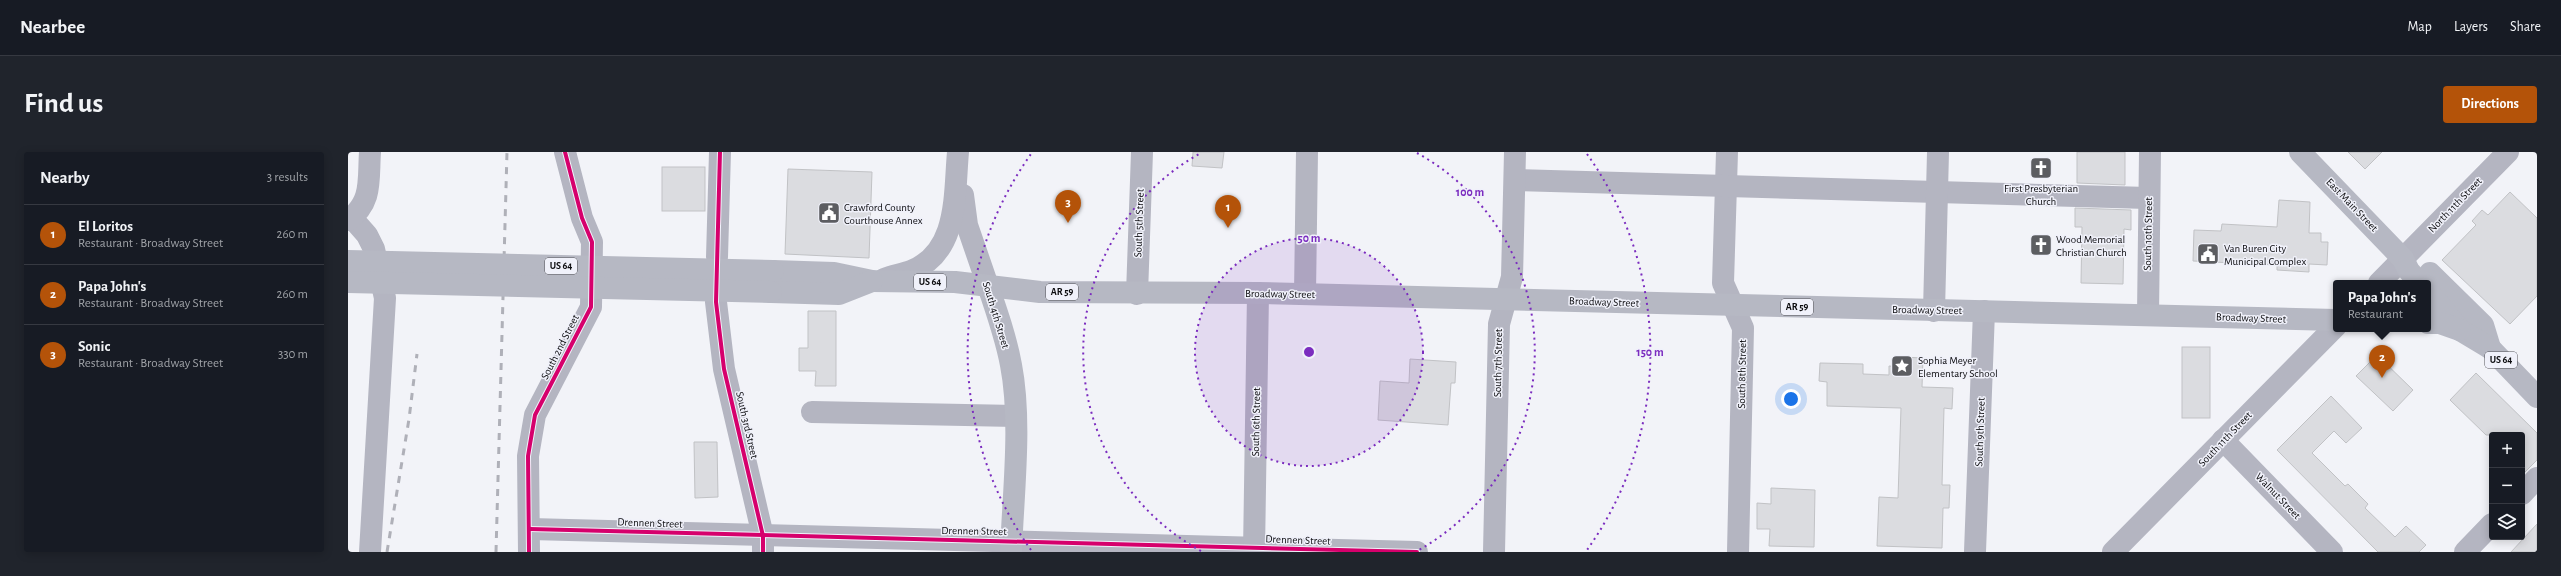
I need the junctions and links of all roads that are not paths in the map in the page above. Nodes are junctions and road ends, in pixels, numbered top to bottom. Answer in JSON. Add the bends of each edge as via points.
{"nodes":[{"id":1,"x":370,"y":152,"type":"edge"},
{"id":2,"x":565,"y":152,"type":"edge"},
{"id":3,"x":720,"y":152,"type":"edge"},
{"id":4,"x":958,"y":152,"type":"edge"},
{"id":5,"x":1142,"y":152,"type":"edge"},
{"id":6,"x":1307,"y":152,"type":"edge"},
{"id":7,"x":1515,"y":152,"type":"edge"},
{"id":8,"x":1727,"y":152,"type":"edge"},
{"id":9,"x":1938,"y":152,"type":"edge"},
{"id":10,"x":2150,"y":152,"type":"edge"},
{"id":11,"x":2300,"y":152,"type":"edge"},
{"id":12,"x":2508,"y":152,"type":"edge"},
{"id":13,"x":1515,"y":180,"type":"junction"},
{"id":14,"x":1724,"y":184,"type":"junction"},
{"id":15,"x":1936,"y":191,"type":"junction"},
{"id":16,"x":2148,"y":198,"type":"junction"},
{"id":17,"x":350,"y":219,"type":"edge"},
{"id":18,"x":717,"y":257,"type":"dead end"},
{"id":19,"x":2403,"y":259,"type":"junction"},
{"id":20,"x":348,"y":261,"type":"edge"},
{"id":21,"x":2382,"y":280,"type":"edge"},
{"id":22,"x":2417,"y":280,"type":"edge"},
{"id":23,"x":874,"y":281,"type":"junction"},
{"id":24,"x":348,"y":282,"type":"edge"},
{"id":25,"x":772,"y":282,"type":"junction"},
{"id":26,"x":988,"y":286,"type":"junction"},
{"id":27,"x":1258,"y":293,"type":"junction"},
{"id":28,"x":1137,"y":294,"type":"junction"},
{"id":29,"x":1305,"y":294,"type":"junction"},
{"id":30,"x":2431,"y":295,"type":"edge"},
{"id":31,"x":1506,"y":299,"type":"junction"},
{"id":32,"x":716,"y":302,"type":"dead end"},
{"id":33,"x":1732,"y":305,"type":"junction"},
{"id":34,"x":1934,"y":311,"type":"junction"},
{"id":35,"x":1984,"y":311,"type":"junction"},
{"id":36,"x":2148,"y":315,"type":"junction"},
{"id":37,"x":2333,"y":320,"type":"edge"},
{"id":38,"x":2431,"y":323,"type":"edge"},
{"id":39,"x":2333,"y":329,"type":"edge"},
{"id":40,"x":2460,"y":330,"type":"junction"},
{"id":41,"x":2490,"y":348,"type":"junction"},
{"id":42,"x":2537,"y":397,"type":"edge"},
{"id":43,"x":812,"y":412,"type":"dead end"},
{"id":44,"x":1016,"y":416,"type":"junction"},
{"id":45,"x":2223,"y":440,"type":"junction"},
{"id":46,"x":2537,"y":478,"type":"edge"},
{"id":47,"x":2525,"y":491,"type":"edge"},
{"id":48,"x":2489,"y":527,"type":"edge"},
{"id":49,"x":530,"y":529,"type":"junction"},
{"id":50,"x":763,"y":544,"type":"edge"},
{"id":51,"x":1011,"y":546,"type":"edge"},
{"id":52,"x":1254,"y":550,"type":"edge"},
{"id":53,"x":370,"y":552,"type":"edge"},
{"id":54,"x":529,"y":552,"type":"edge"},
{"id":55,"x":1417,"y":552,"type":"edge"},
{"id":56,"x":1494,"y":552,"type":"edge"},
{"id":57,"x":1738,"y":552,"type":"edge"},
{"id":58,"x":1975,"y":552,"type":"edge"},
{"id":59,"x":2113,"y":552,"type":"edge"},
{"id":60,"x":2332,"y":552,"type":"edge"},
{"id":61,"x":2465,"y":552,"type":"edge"}],
"edges":[{"from":1,"to":17,"type":"street","via":[[368,193],[364,204]]},
{"from":2,"to":49,"type":"street","name":"South 2nd Street","via":[[582,218],[592,242],[591,307],[535,415],[528,456]]},
{"from":3,"to":18,"type":"street"},
{"from":4,"to":23,"type":"street","via":[[952,219],[942,247],[912,271]]},
{"from":4,"to":26,"type":"street","name":"South 4th Street","via":[[967,225]]},
{"from":5,"to":28,"type":"street","name":"South 5th Street"},
{"from":6,"to":29,"type":"street"},
{"from":7,"to":13,"type":"street","name":"South 7th Street"},
{"from":8,"to":14,"type":"street","name":"South 8th Street"},
{"from":9,"to":15,"type":"street"},
{"from":10,"to":16,"type":"street","name":"South 10th Street"},
{"from":11,"to":19,"type":"main road","name":"East Main Street"},
{"from":12,"to":19,"type":"street","name":"North 11th Street"},
{"from":13,"to":14,"type":"street"},
{"from":13,"to":31,"type":"street","name":"South 7th Street","via":[[1512,277]]},
{"from":14,"to":15,"type":"street"},
{"from":14,"to":33,"type":"street","name":"South 8th Street","via":[[1723,283]]},
{"from":15,"to":16,"type":"street"},
{"from":15,"to":34,"type":"street"},
{"from":16,"to":36,"type":"street","name":"South 10th Street"},
{"from":17,"to":53,"type":"street","via":[[367,234],[374,249],[385,298]]},
{"from":19,"to":21,"type":"street"},
{"from":19,"to":22,"type":"main road","name":"East Main Street"},
{"from":19,"to":41,"type":"main road","name":"East Main Street","via":[[2418,262],[2483,325]]},
{"from":20,"to":25,"type":"main road","number":"US 64","bridge":true},
{"from":23,"to":25,"type":"main road","name":"Broadway Street","number":"US 64","via":[[834,273]]},
{"from":23,"to":26,"type":"main road","name":"Broadway Street","number":"US 64","via":[[955,282]]},
{"from":24,"to":25,"type":"main road","number":"US 64","bridge":true},
{"from":26,"to":28,"type":"main road","name":"Broadway Street","number":"AR 59","via":[[1040,292]]},
{"from":26,"to":44,"type":"main road","name":"South 4th Street","via":[[1001,322],[1011,366]]},
{"from":27,"to":28,"type":"main road","name":"Broadway Street","number":"AR 59"},
{"from":27,"to":29,"type":"main road","name":"Broadway Street","number":"AR 59"},
{"from":27,"to":52,"type":"street","name":"South 6th Street"},
{"from":29,"to":31,"type":"main road","name":"Broadway Street","number":"AR 59"},
{"from":30,"to":40,"type":"main road","name":"East Main Street"},
{"from":31,"to":33,"type":"main road","name":"Broadway Street","number":"AR 59"},
{"from":31,"to":56,"type":"street","name":"South 7th Street","via":[[1499,324]]},
{"from":32,"to":50,"type":"street","name":"South 3rd Street","via":[[724,369]]},
{"from":33,"to":34,"type":"main road","name":"Broadway Street","number":"AR 59"},
{"from":33,"to":57,"type":"street","name":"South 8th Street","via":[[1743,328]]},
{"from":34,"to":35,"type":"main road","name":"Broadway Street","number":"AR 59"},
{"from":35,"to":36,"type":"main road","name":"Broadway Street","number":"AR 59"},
{"from":35,"to":58,"type":"street","name":"South 9th Street"},
{"from":36,"to":37,"type":"main road","name":"Broadway Street","number":"AR 59"},
{"from":38,"to":40,"type":"main road","number":"US 64","via":[[2440,323]]},
{"from":39,"to":45,"type":"street","name":"South 11th Street"},
{"from":40,"to":41,"type":"main road","name":"East Main Street","number":"US 64"},
{"from":41,"to":42,"type":"main road","name":"East Main Street","number":"US 64"},
{"from":43,"to":44,"type":"street"},
{"from":44,"to":51,"type":"main road","name":"South 4th Street"},
{"from":45,"to":59,"type":"street","name":"South 11th Street"},
{"from":45,"to":60,"type":"street","name":"Walnut Street"},
{"from":46,"to":47,"type":"street"},
{"from":48,"to":61,"type":"street"},
{"from":49,"to":50,"type":"street","name":"Drennen Street"},
{"from":49,"to":54,"type":"street","name":"South 2nd Street"},
{"from":50,"to":51,"type":"street","name":"Drennen Street"},
{"from":51,"to":52,"type":"street","name":"Drennen Street"},
{"from":52,"to":55,"type":"street","name":"Drennen Street"}]}
